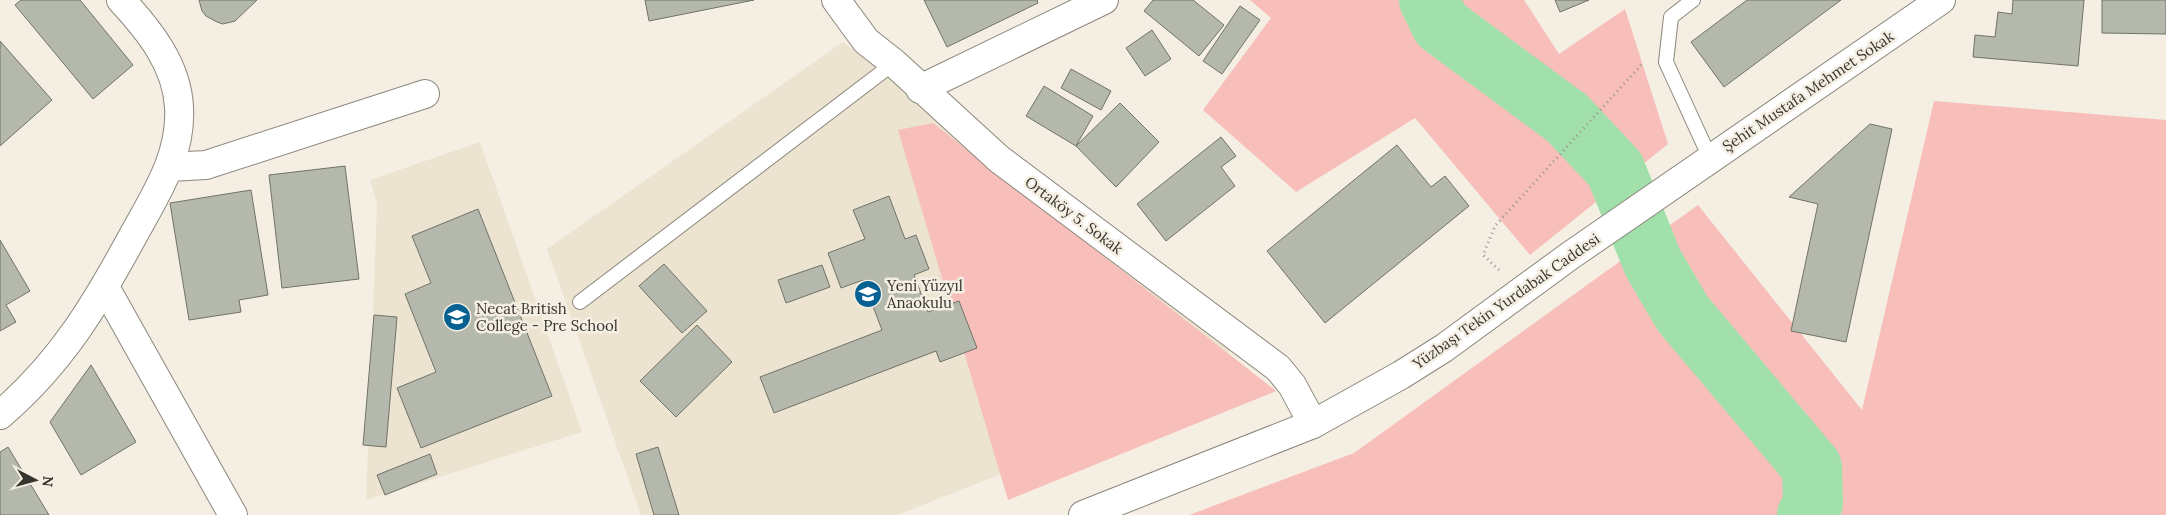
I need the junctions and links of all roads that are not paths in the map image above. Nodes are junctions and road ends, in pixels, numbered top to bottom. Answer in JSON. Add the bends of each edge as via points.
{"nodes":[{"id":1,"x":1104,"y":0,"type":"edge"},
{"id":2,"x":1692,"y":0,"type":"edge"},
{"id":3,"x":1939,"y":0,"type":"edge"},
{"id":4,"x":841,"y":2,"type":"edge"},
{"id":5,"x":136,"y":5,"type":"edge"},
{"id":6,"x":894,"y":63,"type":"junction"},
{"id":7,"x":920,"y":89,"type":"junction"},
{"id":8,"x":424,"y":94,"type":"dead end"},
{"id":9,"x":1710,"y":158,"type":"junction"},
{"id":10,"x":169,"y":168,"type":"junction"},
{"id":11,"x":1676,"y":182,"type":"joint"},
{"id":12,"x":105,"y":287,"type":"junction"},
{"id":13,"x":580,"y":302,"type":"dead end"},
{"id":14,"x":0,"y":415,"type":"edge"},
{"id":15,"x":1314,"y":424,"type":"junction"},
{"id":16,"x":233,"y":515,"type":"edge"},
{"id":17,"x":1082,"y":515,"type":"edge"}],
"edges":[{"from":1,"to":7,"type":"street"},
{"from":2,"to":9,"type":"lane","via":[[1671,17],[1666,62]]},
{"from":3,"to":9,"type":"street","name":"Şehit Mustafa Mehmet Sokak"},
{"from":4,"to":6,"type":"street","name":"Ortaköy 5. Sokak","via":[[866,40]]},
{"from":5,"to":10,"type":"street","via":[[171,70],[177,88],[179,124]]},
{"from":6,"to":7,"type":"street","name":"Ortaköy 5. Sokak"},
{"from":6,"to":13,"type":"lane"},
{"from":7,"to":15,"type":"street","name":"Ortaköy 5. Sokak","via":[[999,158],[1278,368],[1292,385]]},
{"from":8,"to":10,"type":"street","via":[[206,165]]},
{"from":9,"to":11,"type":"street","name":"Şehit Mustafa Mehmet Sokak"},
{"from":10,"to":12,"type":"street"},
{"from":11,"to":15,"type":"street","name":"Yüzbaşı Tekin Yurdabak Caddesi","via":[[1444,348]]},
{"from":12,"to":14,"type":"street","via":[[68,344],[43,374]]},
{"from":12,"to":16,"type":"street"},
{"from":15,"to":17,"type":"street","name":"Yüzbaşı Tekin Yurdabak Caddesi"}]}
